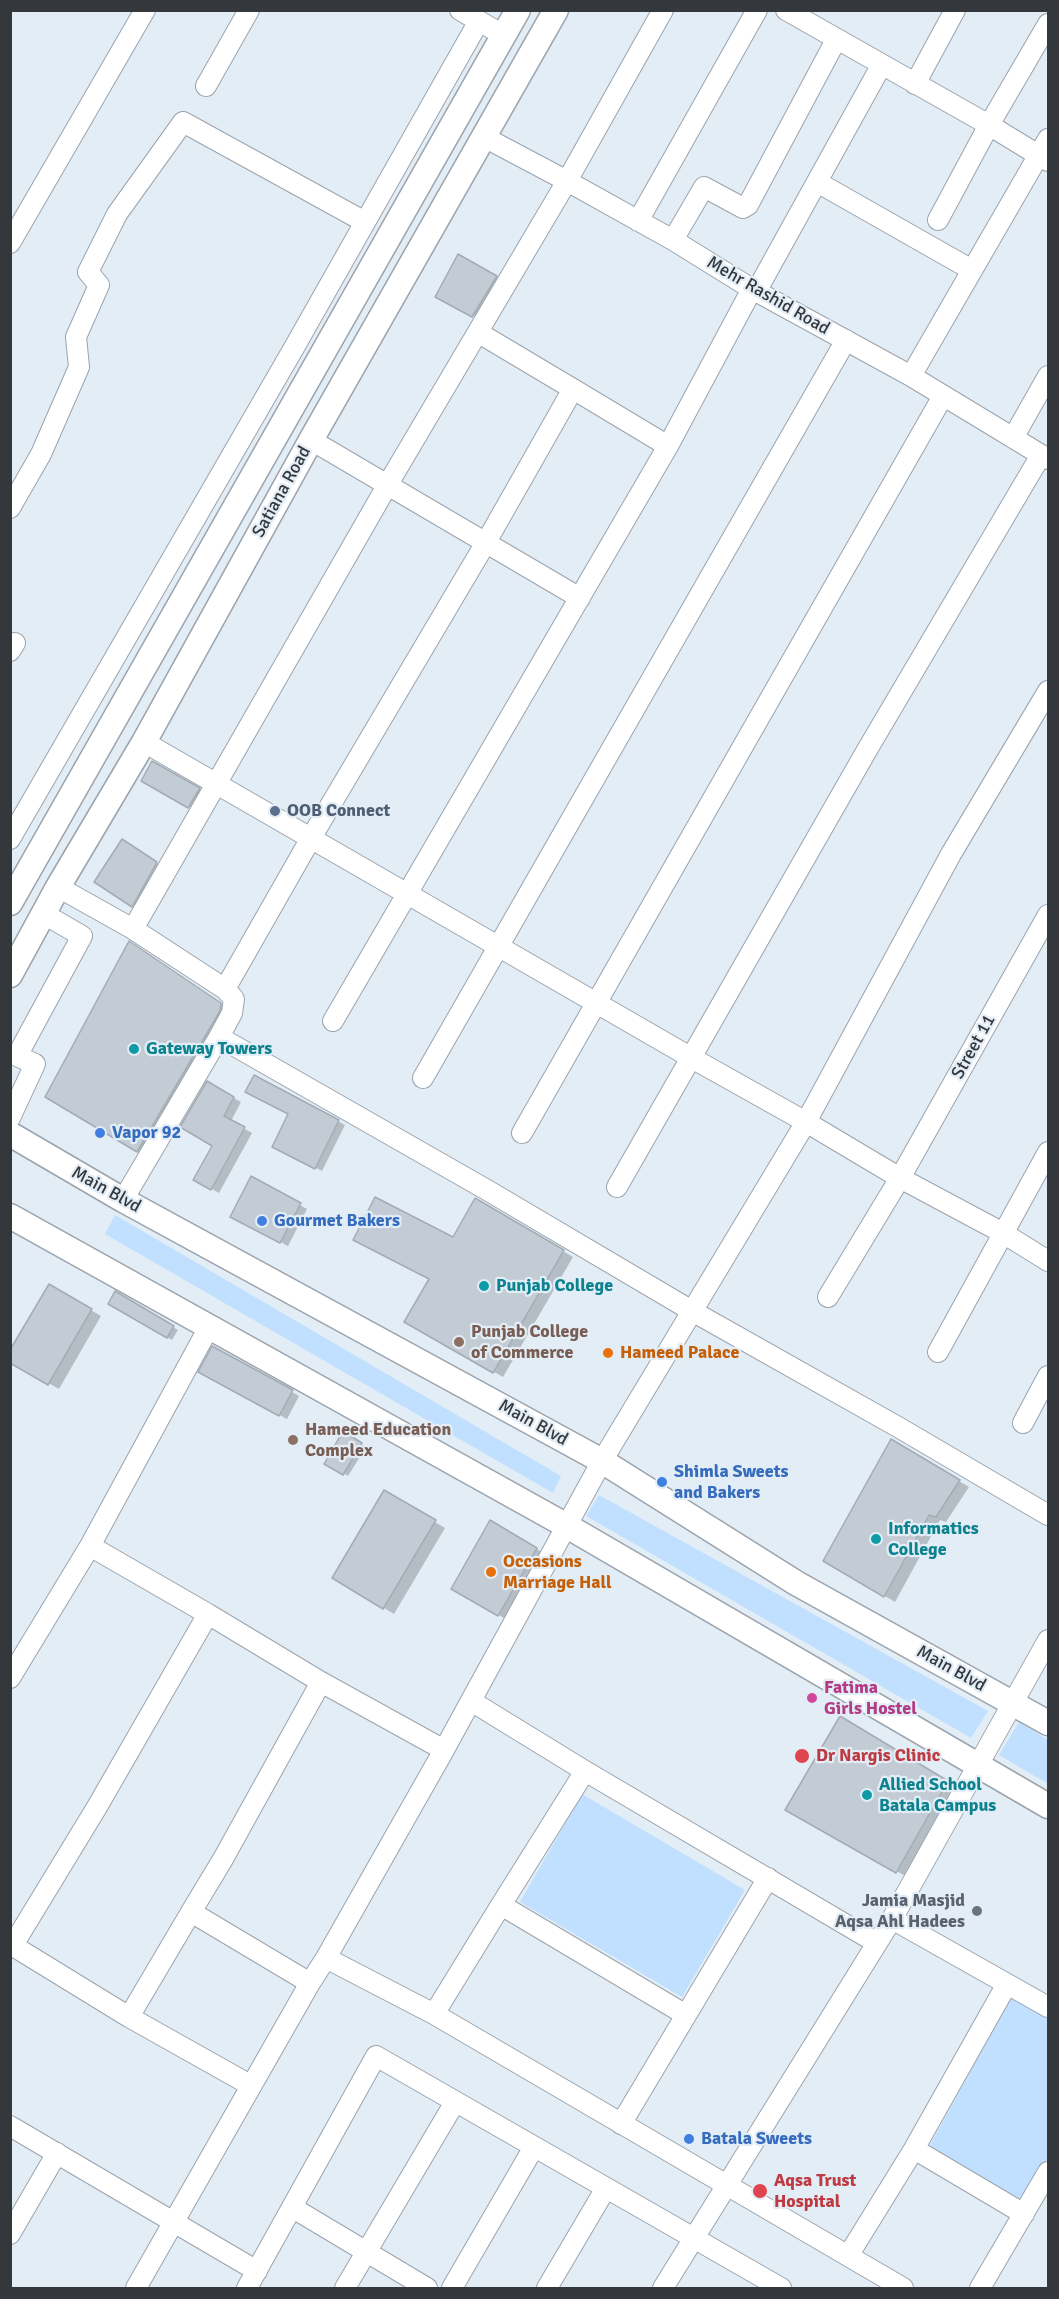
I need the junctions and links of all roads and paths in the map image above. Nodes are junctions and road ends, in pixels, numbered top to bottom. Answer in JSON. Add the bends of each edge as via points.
{"nodes":[{"id":1,"x":145,"y":10,"type":"edge"},
{"id":2,"x":249,"y":10,"type":"edge"},
{"id":3,"x":518,"y":10,"type":"edge"},
{"id":4,"x":556,"y":10,"type":"edge"},
{"id":5,"x":663,"y":10,"type":"edge"},
{"id":6,"x":757,"y":10,"type":"edge"},
{"id":7,"x":786,"y":10,"type":"edge"},
{"id":8,"x":955,"y":10,"type":"edge"},
{"id":9,"x":461,"y":11,"type":"edge"},
{"id":10,"x":479,"y":21,"type":"junction"},
{"id":11,"x":1048,"y":24,"type":"edge"},
{"id":12,"x":503,"y":35,"type":"junction"},
{"id":13,"x":836,"y":40,"type":"junction"},
{"id":14,"x":881,"y":66,"type":"junction"},
{"id":15,"x":915,"y":84,"type":"junction"},
{"id":16,"x":206,"y":86,"type":"dead end"},
{"id":17,"x":989,"y":125,"type":"junction"},
{"id":18,"x":484,"y":137,"type":"junction"},
{"id":19,"x":1045,"y":152,"type":"edge"},
{"id":20,"x":567,"y":181,"type":"junction"},
{"id":21,"x":817,"y":182,"type":"junction"},
{"id":22,"x":938,"y":220,"type":"dead end"},
{"id":23,"x":638,"y":221,"type":"junction"},
{"id":24,"x":365,"y":222,"type":"junction"},
{"id":25,"x":673,"y":240,"type":"junction"},
{"id":26,"x":10,"y":243,"type":"edge"},
{"id":27,"x":972,"y":270,"type":"junction"},
{"id":28,"x":755,"y":290,"type":"junction"},
{"id":29,"x":478,"y":333,"type":"junction"},
{"id":30,"x":846,"y":340,"type":"junction"},
{"id":31,"x":911,"y":376,"type":"junction"},
{"id":32,"x":1048,"y":376,"type":"edge"},
{"id":33,"x":573,"y":389,"type":"junction"},
{"id":34,"x":943,"y":396,"type":"junction"},
{"id":35,"x":1013,"y":438,"type":"junction"},
{"id":36,"x":311,"y":440,"type":"junction"},
{"id":37,"x":668,"y":446,"type":"junction"},
{"id":38,"x":1045,"y":457,"type":"edge"},
{"id":39,"x":388,"y":484,"type":"junction"},
{"id":40,"x":10,"y":508,"type":"edge"},
{"id":41,"x":485,"y":544,"type":"junction"},
{"id":42,"x":580,"y":598,"type":"junction"},
{"id":43,"x":1048,"y":691,"type":"edge"},
{"id":44,"x":144,"y":742,"type":"junction"},
{"id":45,"x":215,"y":785,"type":"junction"},
{"id":46,"x":311,"y":838,"type":"junction"},
{"id":47,"x":10,"y":839,"type":"edge"},
{"id":48,"x":58,"y":887,"type":"junction"},
{"id":49,"x":408,"y":893,"type":"junction"},
{"id":50,"x":10,"y":903,"type":"edge"},
{"id":51,"x":44,"y":914,"type":"junction"},
{"id":52,"x":1048,"y":915,"type":"edge"},
{"id":53,"x":133,"y":929,"type":"junction"},
{"id":54,"x":1043,"y":938,"type":"edge"},
{"id":55,"x":499,"y":947,"type":"junction"},
{"id":56,"x":10,"y":975,"type":"edge"},
{"id":57,"x":225,"y":989,"type":"junction"},
{"id":58,"x":596,"y":1003,"type":"junction"},
{"id":59,"x":333,"y":1021,"type":"dead end"},
{"id":60,"x":219,"y":1038,"type":"junction"},
{"id":61,"x":690,"y":1058,"type":"junction"},
{"id":62,"x":423,"y":1078,"type":"dead end"},
{"id":63,"x":10,"y":1119,"type":"edge"},
{"id":64,"x":806,"y":1122,"type":"junction"},
{"id":65,"x":522,"y":1133,"type":"dead end"},
{"id":66,"x":18,"y":1139,"type":"edge"},
{"id":67,"x":1048,"y":1152,"type":"edge"},
{"id":68,"x":900,"y":1178,"type":"junction"},
{"id":69,"x":617,"y":1187,"type":"dead end"},
{"id":70,"x":123,"y":1200,"type":"junction"},
{"id":71,"x":10,"y":1216,"type":"edge"},
{"id":72,"x":1003,"y":1233,"type":"junction"},
{"id":73,"x":1048,"y":1261,"type":"edge"},
{"id":74,"x":828,"y":1298,"type":"dead end"},
{"id":75,"x":692,"y":1311,"type":"junction"},
{"id":76,"x":209,"y":1328,"type":"junction"},
{"id":77,"x":938,"y":1352,"type":"dead end"},
{"id":78,"x":1048,"y":1376,"type":"edge"},
{"id":79,"x":1023,"y":1424,"type":"dead end"},
{"id":80,"x":602,"y":1461,"type":"junction"},
{"id":81,"x":1048,"y":1515,"type":"edge"},
{"id":82,"x":567,"y":1526,"type":"junction"},
{"id":83,"x":90,"y":1546,"type":"junction"},
{"id":84,"x":208,"y":1614,"type":"junction"},
{"id":85,"x":1048,"y":1640,"type":"edge"},
{"id":86,"x":10,"y":1678,"type":"edge"},
{"id":87,"x":321,"y":1682,"type":"junction"},
{"id":88,"x":471,"y":1701,"type":"junction"},
{"id":89,"x":1013,"y":1704,"type":"junction"},
{"id":90,"x":1048,"y":1724,"type":"edge"},
{"id":91,"x":444,"y":1750,"type":"junction"},
{"id":92,"x":978,"y":1765,"type":"junction"},
{"id":93,"x":585,"y":1771,"type":"junction"},
{"id":94,"x":1048,"y":1806,"type":"edge"},
{"id":95,"x":768,"y":1878,"type":"junction"},
{"id":96,"x":501,"y":1905,"type":"junction"},
{"id":97,"x":191,"y":1912,"type":"junction"},
{"id":98,"x":892,"y":1919,"type":"junction"},
{"id":99,"x":877,"y":1943,"type":"junction"},
{"id":100,"x":12,"y":1944,"type":"edge"},
{"id":101,"x":326,"y":1958,"type":"junction"},
{"id":102,"x":310,"y":1983,"type":"junction"},
{"id":103,"x":1007,"y":1984,"type":"junction"},
{"id":104,"x":1048,"y":2007,"type":"edge"},
{"id":105,"x":434,"y":2014,"type":"junction"},
{"id":106,"x":686,"y":2015,"type":"junction"},
{"id":107,"x":129,"y":2017,"type":"junction"},
{"id":108,"x":250,"y":2085,"type":"junction"},
{"id":109,"x":455,"y":2102,"type":"junction"},
{"id":110,"x":621,"y":2124,"type":"junction"},
{"id":111,"x":10,"y":2126,"type":"edge"},
{"id":112,"x":534,"y":2147,"type":"junction"},
{"id":113,"x":914,"y":2149,"type":"junction"},
{"id":114,"x":57,"y":2153,"type":"junction"},
{"id":115,"x":1048,"y":2172,"type":"edge"},
{"id":116,"x":727,"y":2185,"type":"junction"},
{"id":117,"x":606,"y":2188,"type":"junction"},
{"id":118,"x":293,"y":2208,"type":"junction"},
{"id":119,"x":1024,"y":2214,"type":"junction"},
{"id":120,"x":174,"y":2222,"type":"junction"},
{"id":121,"x":10,"y":2234,"type":"edge"},
{"id":122,"x":694,"y":2238,"type":"junction"},
{"id":123,"x":366,"y":2252,"type":"junction"},
{"id":124,"x":848,"y":2256,"type":"junction"},
{"id":125,"x":257,"y":2271,"type":"junction"},
{"id":126,"x":752,"y":2282,"type":"edge"},
{"id":127,"x":136,"y":2289,"type":"edge"},
{"id":128,"x":247,"y":2289,"type":"edge"},
{"id":129,"x":345,"y":2289,"type":"edge"},
{"id":130,"x":427,"y":2289,"type":"edge"},
{"id":131,"x":452,"y":2289,"type":"edge"},
{"id":132,"x":546,"y":2289,"type":"edge"},
{"id":133,"x":663,"y":2289,"type":"edge"},
{"id":134,"x":780,"y":2289,"type":"edge"},
{"id":135,"x":903,"y":2289,"type":"edge"},
{"id":136,"x":980,"y":2289,"type":"edge"}],
"edges":[{"from":1,"to":26,"type":"street"},
{"from":2,"to":16,"type":"street"},
{"from":3,"to":12,"type":"main road","name":"Satiana Road"},
{"from":4,"to":18,"type":"main road","name":"Satiana Road"},
{"from":5,"to":20,"type":"street"},
{"from":6,"to":23,"type":"street"},
{"from":7,"to":13,"type":"street"},
{"from":8,"to":15,"type":"street"},
{"from":9,"to":10,"type":"street"},
{"from":10,"to":12,"type":"street"},
{"from":10,"to":24,"type":"street"},
{"from":11,"to":17,"type":"street"},
{"from":12,"to":50,"type":"main road","name":"Satiana Road"},
{"from":13,"to":14,"type":"street"},
{"from":13,"to":25,"type":"street","via":[[748,205],[743,208],[704,187]]},
{"from":14,"to":15,"type":"street"},
{"from":14,"to":21,"type":"street"},
{"from":15,"to":17,"type":"street"},
{"from":17,"to":19,"type":"street"},
{"from":17,"to":22,"type":"street"},
{"from":18,"to":20,"type":"street","name":"Mehr Rashid Road"},
{"from":18,"to":36,"type":"main road","name":"Satiana Road"},
{"from":19,"to":27,"type":"street"},
{"from":20,"to":23,"type":"street","name":"Mehr Rashid Road"},
{"from":20,"to":29,"type":"street"},
{"from":21,"to":27,"type":"street"},
{"from":21,"to":28,"type":"street"},
{"from":23,"to":25,"type":"street","name":"Mehr Rashid Road"},
{"from":24,"to":40,"type":"street","via":[[183,122],[117,214],[88,272],[99,285],[76,337],[79,368],[41,454]]},
{"from":24,"to":47,"type":"street"},
{"from":25,"to":28,"type":"street","name":"Mehr Rashid Road"},
{"from":27,"to":31,"type":"street"},
{"from":28,"to":30,"type":"street","name":"Mehr Rashid Road"},
{"from":28,"to":37,"type":"street"},
{"from":29,"to":33,"type":"street"},
{"from":29,"to":39,"type":"street"},
{"from":30,"to":31,"type":"street","name":"Mehr Rashid Road"},
{"from":30,"to":55,"type":"street"},
{"from":31,"to":34,"type":"street","name":"Mehr Rashid Road"},
{"from":32,"to":35,"type":"street"},
{"from":33,"to":37,"type":"street"},
{"from":33,"to":41,"type":"street"},
{"from":34,"to":35,"type":"street","name":"Mehr Rashid Road"},
{"from":34,"to":58,"type":"street"},
{"from":35,"to":38,"type":"street","name":"Mehr Rashid Road"},
{"from":36,"to":39,"type":"street"},
{"from":36,"to":44,"type":"main road","name":"Satiana Road"},
{"from":37,"to":42,"type":"street"},
{"from":38,"to":61,"type":"street","via":[[867,750]]},
{"from":39,"to":41,"type":"street"},
{"from":39,"to":45,"type":"street"},
{"from":41,"to":42,"type":"street"},
{"from":41,"to":46,"type":"street"},
{"from":42,"to":49,"type":"street"},
{"from":43,"to":64,"type":"street","via":[[951,854]]},
{"from":44,"to":45,"type":"street"},
{"from":44,"to":48,"type":"main road","name":"Satiana Road"},
{"from":45,"to":46,"type":"street"},
{"from":45,"to":53,"type":"street"},
{"from":46,"to":49,"type":"street"},
{"from":46,"to":57,"type":"street"},
{"from":48,"to":51,"type":"main road","name":"Satiana Road"},
{"from":48,"to":53,"type":"street"},
{"from":49,"to":55,"type":"street"},
{"from":49,"to":59,"type":"street"},
{"from":51,"to":56,"type":"main road","name":"Satiana Road"},
{"from":51,"to":63,"type":"street","via":[[82,936],[17,1056],[35,1064]]},
{"from":52,"to":54,"type":"street","name":"Street 11"},
{"from":53,"to":57,"type":"street"},
{"from":54,"to":68,"type":"street","name":"Street 11"},
{"from":55,"to":58,"type":"street"},
{"from":55,"to":62,"type":"street"},
{"from":57,"to":60,"type":"street","via":[[234,999],[232,1013]]},
{"from":58,"to":61,"type":"street"},
{"from":58,"to":65,"type":"street"},
{"from":60,"to":70,"type":"street"},
{"from":60,"to":75,"type":"street"},
{"from":61,"to":64,"type":"street"},
{"from":61,"to":69,"type":"street"},
{"from":63,"to":66,"type":"main road"},
{"from":64,"to":68,"type":"street"},
{"from":64,"to":75,"type":"street"},
{"from":66,"to":70,"type":"main road","name":"Main Blvd"},
{"from":67,"to":72,"type":"street"},
{"from":68,"to":72,"type":"street"},
{"from":68,"to":74,"type":"street","name":"Street 11"},
{"from":70,"to":80,"type":"main road","name":"Main Blvd"},
{"from":71,"to":76,"type":"main road"},
{"from":72,"to":73,"type":"street"},
{"from":72,"to":77,"type":"street"},
{"from":75,"to":80,"type":"street"},
{"from":75,"to":81,"type":"street"},
{"from":76,"to":82,"type":"main road"},
{"from":76,"to":83,"type":"street"},
{"from":78,"to":79,"type":"street"},
{"from":80,"to":82,"type":"street"},
{"from":80,"to":89,"type":"main road","name":"Main Blvd","via":[[796,1583]]},
{"from":82,"to":88,"type":"street"},
{"from":82,"to":92,"type":"main road"},
{"from":83,"to":84,"type":"street"},
{"from":83,"to":86,"type":"street"},
{"from":84,"to":87,"type":"street"},
{"from":84,"to":100,"type":"street"},
{"from":85,"to":89,"type":"street"},
{"from":87,"to":91,"type":"street"},
{"from":87,"to":97,"type":"street"},
{"from":88,"to":91,"type":"street"},
{"from":88,"to":93,"type":"street"},
{"from":89,"to":90,"type":"main road","name":"Main Blvd"},
{"from":89,"to":92,"type":"street"},
{"from":91,"to":101,"type":"street"},
{"from":92,"to":94,"type":"main road"},
{"from":92,"to":98,"type":"street"},
{"from":93,"to":95,"type":"street"},
{"from":93,"to":96,"type":"street"},
{"from":95,"to":99,"type":"street"},
{"from":95,"to":106,"type":"street"},
{"from":96,"to":105,"type":"street"},
{"from":96,"to":106,"type":"street"},
{"from":97,"to":102,"type":"street"},
{"from":97,"to":107,"type":"street"},
{"from":98,"to":99,"type":"street"},
{"from":98,"to":103,"type":"street"},
{"from":99,"to":116,"type":"street"},
{"from":100,"to":107,"type":"street"},
{"from":101,"to":102,"type":"street"},
{"from":101,"to":105,"type":"street"},
{"from":102,"to":108,"type":"street"},
{"from":103,"to":104,"type":"street"},
{"from":103,"to":113,"type":"street"},
{"from":105,"to":110,"type":"street"},
{"from":106,"to":110,"type":"street"},
{"from":107,"to":108,"type":"street"},
{"from":108,"to":120,"type":"street"},
{"from":109,"to":112,"type":"street"},
{"from":109,"to":118,"type":"street","via":[[376,2056]]},
{"from":109,"to":123,"type":"street"},
{"from":110,"to":116,"type":"street"},
{"from":111,"to":114,"type":"street"},
{"from":112,"to":117,"type":"street"},
{"from":112,"to":131,"type":"street"},
{"from":113,"to":119,"type":"street"},
{"from":113,"to":124,"type":"street"},
{"from":114,"to":120,"type":"street"},
{"from":114,"to":121,"type":"street"},
{"from":115,"to":119,"type":"street"},
{"from":116,"to":122,"type":"street"},
{"from":116,"to":124,"type":"street"},
{"from":117,"to":122,"type":"street"},
{"from":117,"to":132,"type":"street"},
{"from":118,"to":123,"type":"street"},
{"from":118,"to":125,"type":"street"},
{"from":119,"to":136,"type":"street"},
{"from":120,"to":125,"type":"street"},
{"from":120,"to":127,"type":"street"},
{"from":122,"to":126,"type":"street"},
{"from":122,"to":133,"type":"street"},
{"from":123,"to":129,"type":"street"},
{"from":123,"to":130,"type":"street"},
{"from":124,"to":135,"type":"street"},
{"from":125,"to":128,"type":"street"},
{"from":126,"to":134,"type":"street"}]}
